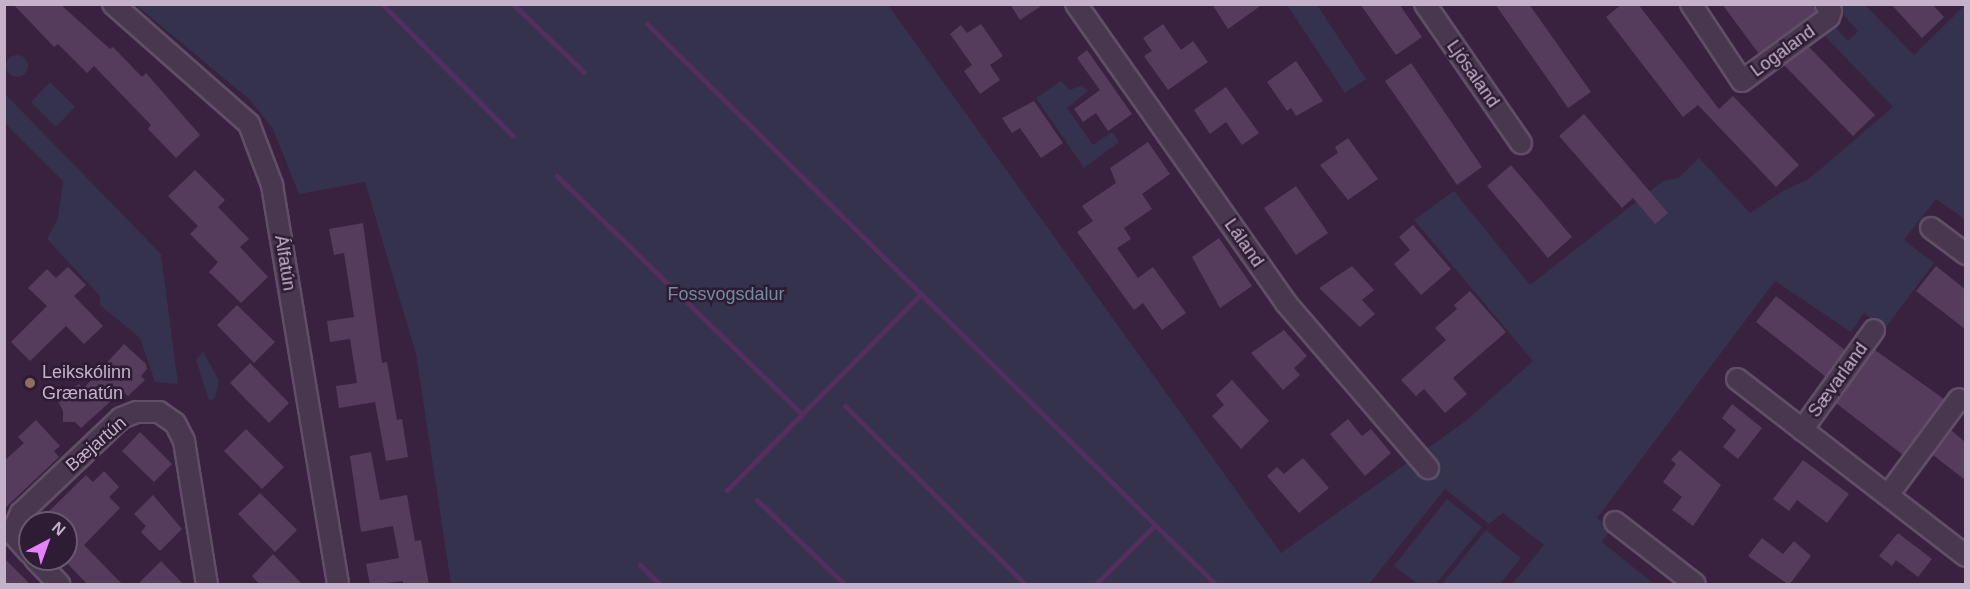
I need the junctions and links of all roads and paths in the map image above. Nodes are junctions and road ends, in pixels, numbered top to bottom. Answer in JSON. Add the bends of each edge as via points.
{"nodes":[{"id":1,"x":113,"y":4,"type":"edge"},
{"id":2,"x":1076,"y":4,"type":"edge"},
{"id":3,"x":1425,"y":4,"type":"edge"},
{"id":4,"x":1691,"y":4,"type":"edge"},
{"id":5,"x":1826,"y":5,"type":"edge"},
{"id":6,"x":1521,"y":143,"type":"dead end"},
{"id":7,"x":1931,"y":228,"type":"dead end"},
{"id":8,"x":1965,"y":254,"type":"edge"},
{"id":9,"x":1874,"y":330,"type":"dead end"},
{"id":10,"x":1737,"y":379,"type":"dead end"},
{"id":11,"x":1959,"y":399,"type":"dead end"},
{"id":12,"x":1802,"y":430,"type":"junction"},
{"id":13,"x":1428,"y":468,"type":"dead end"},
{"id":14,"x":1888,"y":495,"type":"junction"},
{"id":15,"x":23,"y":511,"type":"edge"},
{"id":16,"x":18,"y":520,"type":"edge"},
{"id":17,"x":1615,"y":522,"type":"dead end"},
{"id":18,"x":18,"y":540,"type":"edge"},
{"id":19,"x":1965,"y":556,"type":"edge"},
{"id":20,"x":46,"y":571,"type":"edge"},
{"id":21,"x":59,"y":585,"type":"edge"},
{"id":22,"x":207,"y":585,"type":"edge"},
{"id":23,"x":338,"y":585,"type":"edge"},
{"id":24,"x":1695,"y":585,"type":"edge"}],
"edges":[{"from":1,"to":23,"type":"street","name":"Álfatún","via":[[249,124],[272,185]]},
{"from":2,"to":13,"type":"street","name":"Láland","via":[[1286,303]]},
{"from":3,"to":6,"type":"street","name":"Ljósaland"},
{"from":4,"to":5,"type":"street","name":"Logaland","via":[[1742,81],[1829,17],[1831,11]]},
{"from":7,"to":8,"type":"street"},
{"from":9,"to":12,"type":"street","name":"Sævarland"},
{"from":10,"to":12,"type":"street","name":"Sævarland"},
{"from":11,"to":14,"type":"street"},
{"from":12,"to":14,"type":"street","name":"Sævarland"},
{"from":14,"to":19,"type":"street","name":"Sævarland"},
{"from":15,"to":22,"type":"street","name":"Bæjartún","via":[[121,418],[137,412],[159,412],[175,423],[184,441]]},
{"from":16,"to":18,"type":"street","name":"Bæjartún","via":[[12,533]]},
{"from":17,"to":24,"type":"street"},
{"from":20,"to":21,"type":"street"}]}
